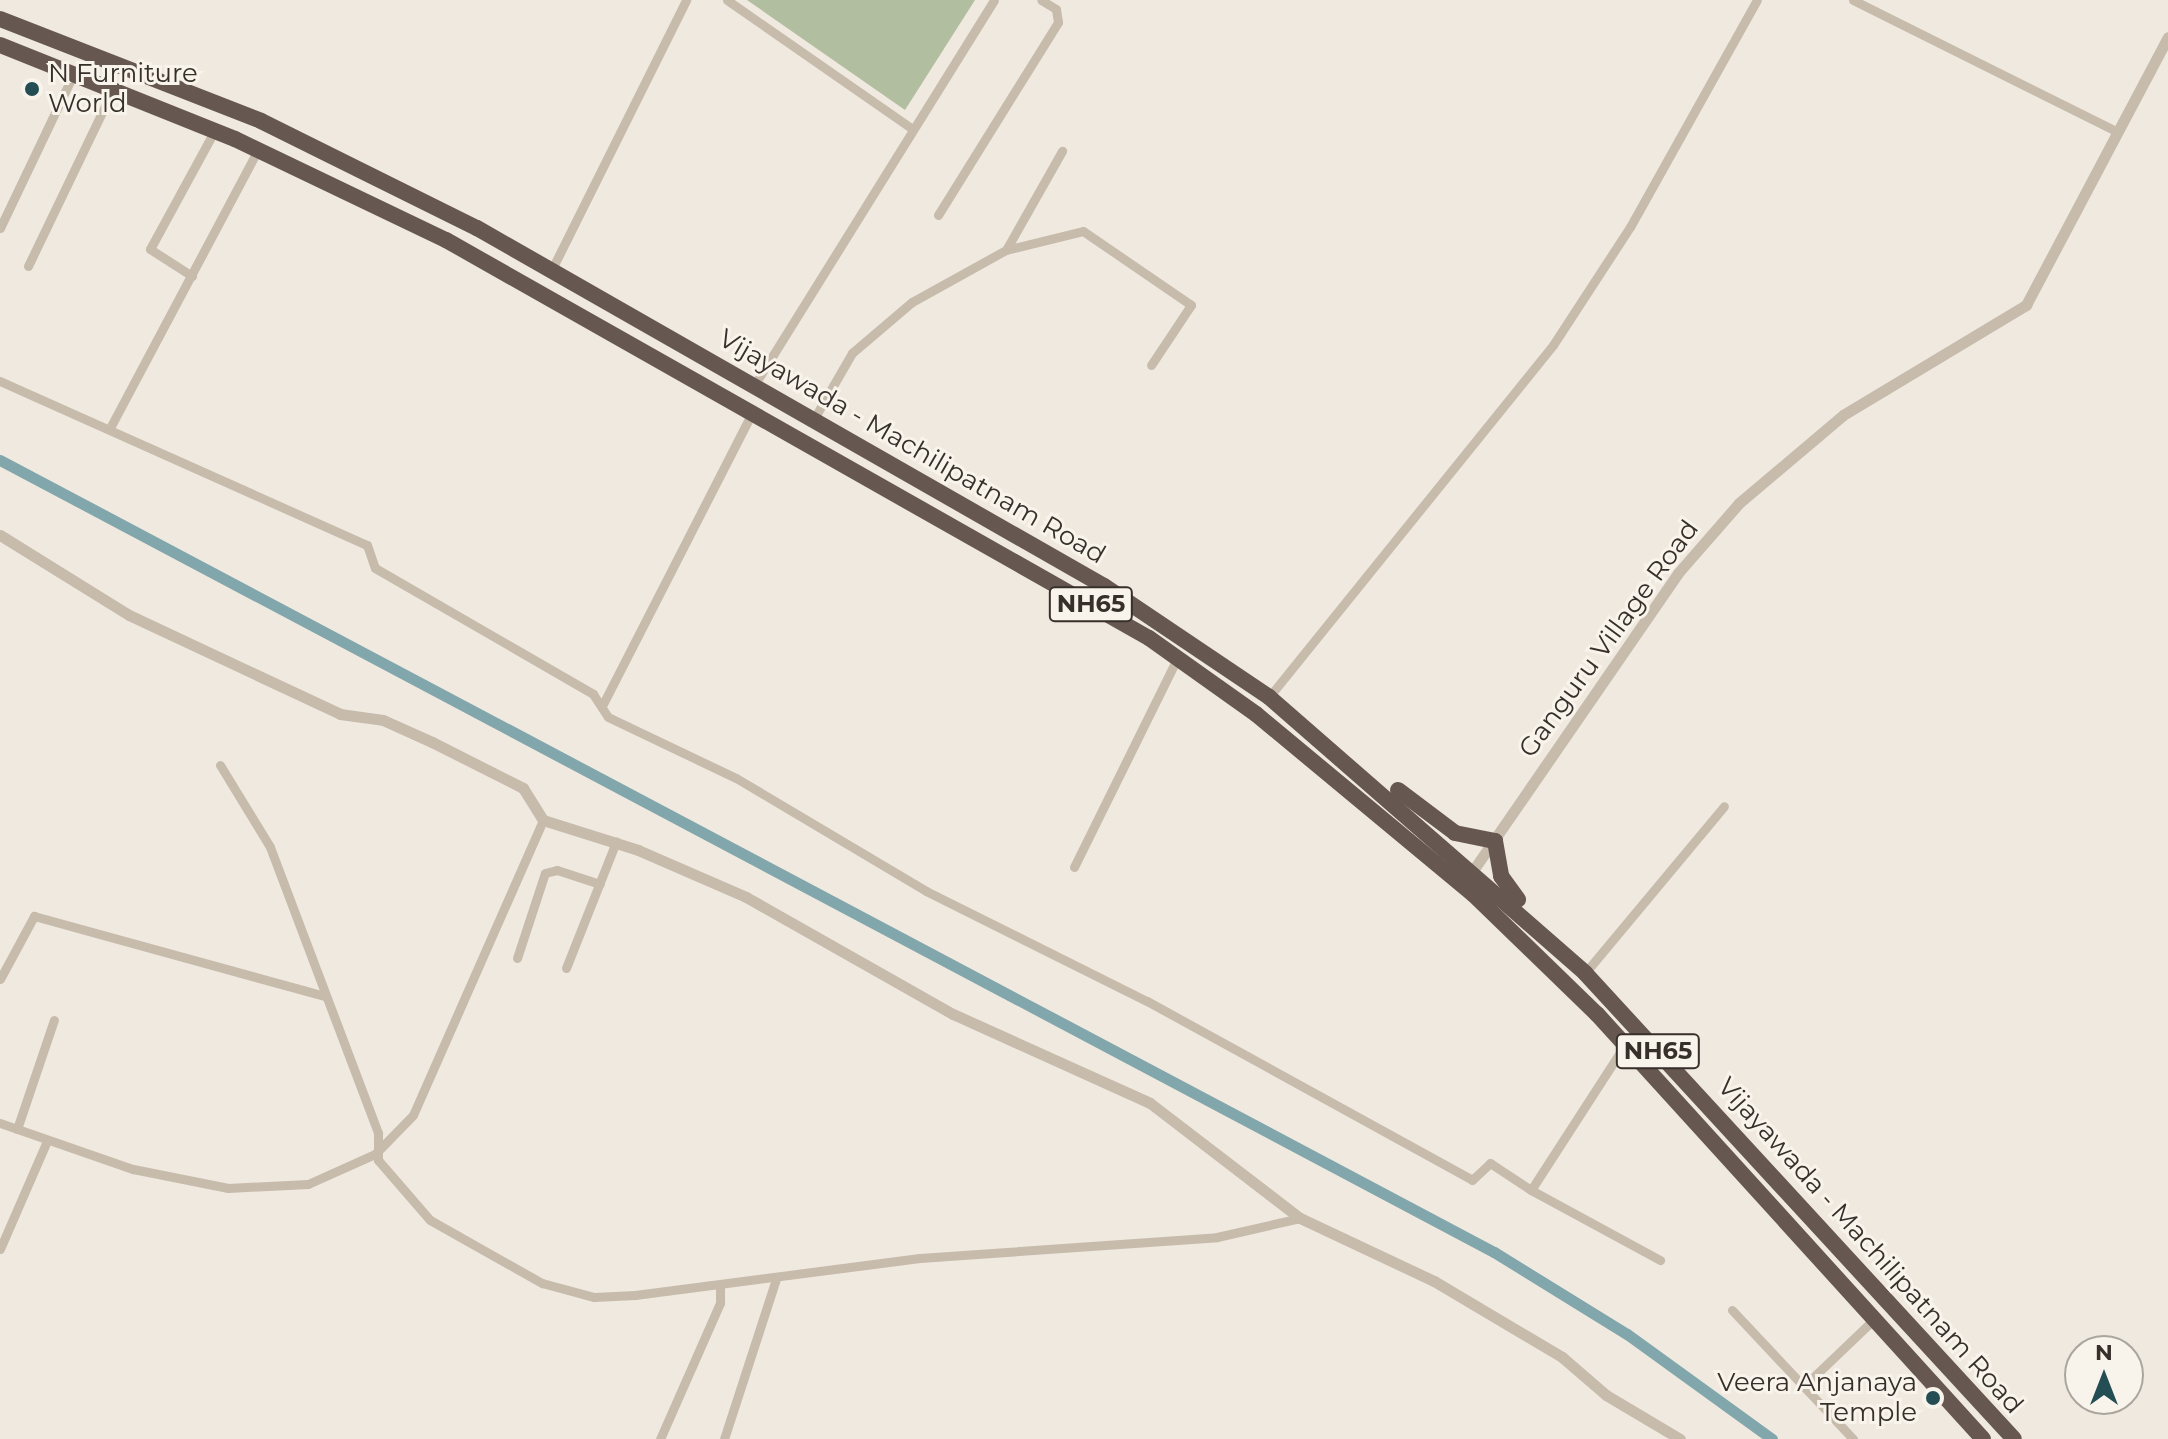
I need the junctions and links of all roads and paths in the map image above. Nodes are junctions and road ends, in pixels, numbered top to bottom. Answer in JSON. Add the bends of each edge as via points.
{"nodes":[{"id":1,"x":686,"y":0,"type":"edge"},
{"id":2,"x":727,"y":0,"type":"edge"},
{"id":3,"x":994,"y":0,"type":"edge"},
{"id":4,"x":1041,"y":0,"type":"edge"},
{"id":5,"x":1757,"y":0,"type":"edge"},
{"id":6,"x":1853,"y":0,"type":"edge"},
{"id":7,"x":0,"y":19,"type":"edge"},
{"id":8,"x":2168,"y":37,"type":"edge"},
{"id":9,"x":0,"y":45,"type":"edge"},
{"id":10,"x":74,"y":73,"type":"junction"},
{"id":11,"x":113,"y":88,"type":"junction"},
{"id":12,"x":911,"y":128,"type":"junction"},
{"id":13,"x":215,"y":130,"type":"junction"},
{"id":14,"x":2118,"y":132,"type":"junction"},
{"id":15,"x":258,"y":149,"type":"junction"},
{"id":16,"x":1062,"y":151,"type":"dead end"},
{"id":17,"x":938,"y":215,"type":"dead end"},
{"id":18,"x":0,"y":228,"type":"edge"},
{"id":19,"x":1006,"y":250,"type":"junction"},
{"id":20,"x":28,"y":266,"type":"dead end"},
{"id":21,"x":552,"y":269,"type":"junction"},
{"id":22,"x":192,"y":276,"type":"junction"},
{"id":23,"x":1151,"y":365,"type":"dead end"},
{"id":24,"x":0,"y":381,"type":"edge"},
{"id":25,"x":755,"y":384,"type":"junction"},
{"id":26,"x":752,"y":413,"type":"junction"},
{"id":27,"x":815,"y":417,"type":"junction"},
{"id":28,"x":111,"y":426,"type":"junction"},
{"id":29,"x":0,"y":535,"type":"edge"},
{"id":30,"x":1177,"y":659,"type":"junction"},
{"id":31,"x":1269,"y":697,"type":"junction"},
{"id":32,"x":603,"y":704,"type":"junction"},
{"id":33,"x":1347,"y":759,"type":"junction"},
{"id":34,"x":220,"y":765,"type":"dead end"},
{"id":35,"x":1724,"y":806,"type":"dead end"},
{"id":36,"x":543,"y":820,"type":"junction"},
{"id":37,"x":1495,"y":841,"type":"junction"},
{"id":38,"x":616,"y":842,"type":"junction"},
{"id":39,"x":1074,"y":867,"type":"dead end"},
{"id":40,"x":1474,"y":869,"type":"junction"},
{"id":41,"x":600,"y":884,"type":"junction"},
{"id":42,"x":1568,"y":957,"type":"junction"},
{"id":43,"x":517,"y":958,"type":"dead end"},
{"id":44,"x":566,"y":968,"type":"dead end"},
{"id":45,"x":1585,"y":973,"type":"junction"},
{"id":46,"x":0,"y":979,"type":"edge"},
{"id":47,"x":325,"y":996,"type":"junction"},
{"id":48,"x":1584,"y":1001,"type":"junction"},
{"id":49,"x":54,"y":1020,"type":"dead end"},
{"id":50,"x":1624,"y":1046,"type":"junction"},
{"id":51,"x":0,"y":1123,"type":"edge"},
{"id":52,"x":17,"y":1129,"type":"junction"},
{"id":53,"x":47,"y":1141,"type":"junction"},
{"id":54,"x":375,"y":1154,"type":"junction"},
{"id":55,"x":1531,"y":1190,"type":"junction"},
{"id":56,"x":1300,"y":1218,"type":"junction"},
{"id":57,"x":4,"y":1226,"type":"edge"},
{"id":58,"x":0,"y":1249,"type":"edge"},
{"id":59,"x":1660,"y":1260,"type":"dead end"},
{"id":60,"x":776,"y":1279,"type":"junction"},
{"id":61,"x":720,"y":1286,"type":"junction"},
{"id":62,"x":1732,"y":1310,"type":"dead end"},
{"id":63,"x":1873,"y":1320,"type":"junction"},
{"id":64,"x":1803,"y":1387,"type":"junction"},
{"id":65,"x":660,"y":1439,"type":"edge"},
{"id":66,"x":724,"y":1439,"type":"edge"},
{"id":67,"x":1680,"y":1439,"type":"edge"},
{"id":68,"x":1853,"y":1439,"type":"edge"},
{"id":69,"x":1983,"y":1439,"type":"edge"},
{"id":70,"x":2014,"y":1439,"type":"edge"}],
"edges":[{"from":1,"to":21,"type":"street"},
{"from":2,"to":12,"type":"street"},
{"from":3,"to":12,"type":"street"},
{"from":4,"to":17,"type":"street","via":[[1052,6],[1058,22]]},
{"from":5,"to":31,"type":"street","via":[[1630,227],[1553,345]]},
{"from":6,"to":14,"type":"street"},
{"from":7,"to":21,"type":"highway","name":"Vijayawada - Machilipatnam Road","number":"NH65","via":[[287,133]]},
{"from":8,"to":14,"type":"street","name":"Ganguru Village Road"},
{"from":9,"to":10,"type":"highway","name":"Vijayawada - Machilipatnam Road","number":"NH65"},
{"from":10,"to":11,"type":"highway","name":"Vijayawada - Machilipatnam Road","number":"NH65"},
{"from":10,"to":18,"type":"street"},
{"from":11,"to":13,"type":"highway","name":"Vijayawada - Machilipatnam Road","number":"NH65"},
{"from":11,"to":20,"type":"street"},
{"from":12,"to":25,"type":"street"},
{"from":13,"to":15,"type":"highway","name":"Vijayawada - Machilipatnam Road","number":"NH65"},
{"from":13,"to":22,"type":"street","via":[[150,249]]},
{"from":14,"to":37,"type":"street","name":"Ganguru Village Road","via":[[2026,305],[1843,415],[1739,503],[1678,573]]},
{"from":15,"to":22,"type":"street"},
{"from":15,"to":26,"type":"highway","name":"Vijayawada - Machilipatnam Road","number":"NH65","via":[[446,240]]},
{"from":16,"to":19,"type":"street"},
{"from":19,"to":23,"type":"street","via":[[1083,231],[1191,305]]},
{"from":19,"to":27,"type":"street","via":[[944,282],[878,329],[852,353]]},
{"from":21,"to":25,"type":"highway","name":"Vijayawada - Machilipatnam Road","number":"NH65"},
{"from":22,"to":28,"type":"street"},
{"from":24,"to":28,"type":"street"},
{"from":25,"to":27,"type":"highway","name":"Vijayawada - Machilipatnam Road","number":"NH65"},
{"from":26,"to":30,"type":"highway","name":"Vijayawada - Machilipatnam Road","number":"NH65"},
{"from":26,"to":32,"type":"street"},
{"from":27,"to":31,"type":"highway","name":"Vijayawada - Machilipatnam Road","number":"NH65","via":[[1104,586]]},
{"from":28,"to":32,"type":"street","via":[[367,545],[375,568]]},
{"from":29,"to":36,"type":"street","via":[[129,615],[340,714],[383,720],[523,788]]},
{"from":30,"to":39,"type":"street"},
{"from":30,"to":48,"type":"highway","name":"Vijayawada - Machilipatnam Road","number":"NH65","via":[[1392,822]]},
{"from":31,"to":33,"type":"highway","name":"Vijayawada - Machilipatnam Road","number":"NH65"},
{"from":32,"to":55,"type":"street","via":[[608,717],[736,778],[936,896],[1147,1001],[1472,1180],[1490,1163]]},
{"from":33,"to":37,"type":"highway","via":[[1372,769],[1455,833]]},
{"from":33,"to":40,"type":"highway","name":"Vijayawada - Machilipatnam Road","number":"NH65"},
{"from":34,"to":47,"type":"street","via":[[270,847]]},
{"from":35,"to":45,"type":"street"},
{"from":36,"to":38,"type":"street"},
{"from":36,"to":54,"type":"street","via":[[413,1115]]},
{"from":37,"to":40,"type":"street","name":"Ganguru Village Road"},
{"from":37,"to":42,"type":"highway","via":[[1501,876]]},
{"from":38,"to":41,"type":"street"},
{"from":38,"to":56,"type":"street","via":[[746,897],[953,1014],[1150,1103]]},
{"from":40,"to":42,"type":"highway","name":"Vijayawada - Machilipatnam Road","number":"NH65"},
{"from":40,"to":48,"type":"highway","via":[[1472,880],[1572,979]]},
{"from":41,"to":43,"type":"street","via":[[557,870],[545,873]]},
{"from":41,"to":44,"type":"street"},
{"from":42,"to":45,"type":"highway","name":"Vijayawada - Machilipatnam Road","number":"NH65"},
{"from":45,"to":70,"type":"highway","name":"Vijayawada - Machilipatnam Road","number":"NH65"},
{"from":46,"to":47,"type":"street","via":[[34,916]]},
{"from":47,"to":54,"type":"street","via":[[378,1133]]},
{"from":48,"to":50,"type":"highway","name":"Vijayawada - Machilipatnam Road","number":"NH65"},
{"from":49,"to":52,"type":"street"},
{"from":50,"to":55,"type":"street"},
{"from":50,"to":63,"type":"highway","name":"Vijayawada - Machilipatnam Road","number":"NH65"},
{"from":51,"to":52,"type":"street"},
{"from":52,"to":53,"type":"street"},
{"from":53,"to":54,"type":"street","via":[[174,1179],[259,1190],[308,1184]]},
{"from":53,"to":57,"type":"street"},
{"from":54,"to":61,"type":"street","via":[[430,1220],[542,1283],[594,1297]]},
{"from":55,"to":59,"type":"street"},
{"from":56,"to":60,"type":"street","via":[[1217,1237],[920,1258]]},
{"from":56,"to":67,"type":"street","via":[[1434,1281],[1562,1357],[1606,1395]]},
{"from":57,"to":58,"type":"street"},
{"from":60,"to":61,"type":"street"},
{"from":60,"to":66,"type":"street"},
{"from":61,"to":65,"type":"street","via":[[720,1303]]},
{"from":62,"to":64,"type":"street"},
{"from":63,"to":64,"type":"street"},
{"from":63,"to":69,"type":"highway","name":"Vijayawada - Machilipatnam Road","number":"NH65"},
{"from":64,"to":68,"type":"street"}]}
